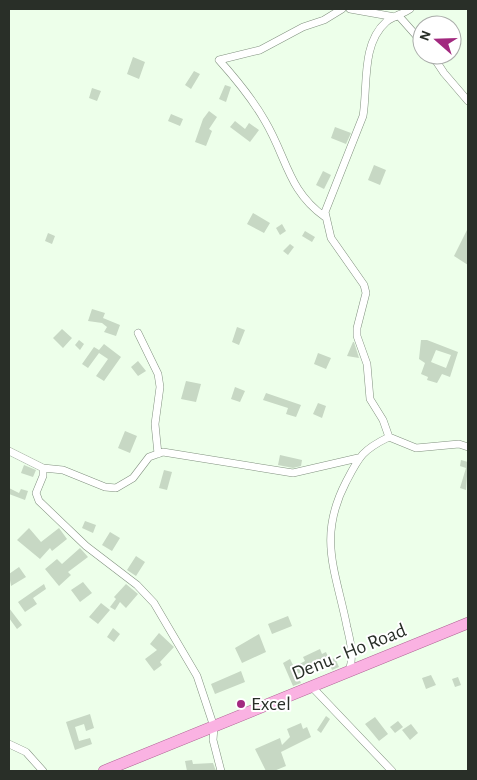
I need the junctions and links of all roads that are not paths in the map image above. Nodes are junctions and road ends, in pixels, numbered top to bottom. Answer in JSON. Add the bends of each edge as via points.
{"nodes":[{"id":1,"x":342,"y":9,"type":"edge"},
{"id":2,"x":350,"y":9,"type":"edge"},
{"id":3,"x":410,"y":9,"type":"edge"},
{"id":4,"x":397,"y":16,"type":"junction"},
{"id":5,"x":412,"y":32,"type":"edge"},
{"id":6,"x":439,"y":65,"type":"edge"},
{"id":7,"x":468,"y":101,"type":"edge"},
{"id":8,"x":326,"y":217,"type":"junction"},
{"id":9,"x":138,"y":333,"type":"dead end"},
{"id":10,"x":389,"y":437,"type":"junction"},
{"id":11,"x":468,"y":446,"type":"edge"},
{"id":12,"x":9,"y":451,"type":"edge"},
{"id":13,"x":158,"y":454,"type":"junction"},
{"id":14,"x":358,"y":458,"type":"junction"},
{"id":15,"x":43,"y":468,"type":"junction"},
{"id":16,"x":468,"y":623,"type":"edge"},
{"id":17,"x":349,"y":672,"type":"junction"},
{"id":18,"x":312,"y":688,"type":"junction"},
{"id":19,"x":214,"y":727,"type":"junction"},
{"id":20,"x":9,"y":744,"type":"edge"},
{"id":21,"x":110,"y":770,"type":"edge"},
{"id":22,"x":43,"y":771,"type":"edge"},
{"id":23,"x":221,"y":771,"type":"edge"},
{"id":24,"x":392,"y":771,"type":"edge"}],
"edges":[{"from":1,"to":8,"type":"street","via":[[260,50],[219,60],[242,86],[264,119],[299,194]]},
{"from":2,"to":4,"type":"street"},
{"from":3,"to":4,"type":"street"},
{"from":4,"to":5,"type":"street"},
{"from":4,"to":8,"type":"street","via":[[386,22],[373,44],[366,74],[363,116],[328,200]]},
{"from":6,"to":7,"type":"street"},
{"from":8,"to":10,"type":"street","via":[[332,238],[364,285],[366,293],[358,336],[366,364],[370,399]]},
{"from":9,"to":13,"type":"street","via":[[158,374],[160,387],[155,424]]},
{"from":10,"to":11,"type":"street","via":[[416,448]]},
{"from":10,"to":14,"type":"street"},
{"from":12,"to":15,"type":"street"},
{"from":13,"to":14,"type":"street","via":[[163,452],[293,473]]},
{"from":13,"to":15,"type":"street","via":[[149,457],[133,478],[116,488],[105,487],[62,470]]},
{"from":14,"to":17,"type":"street","via":[[341,491],[329,531],[333,574],[353,652]]},
{"from":15,"to":19,"type":"street","via":[[36,498],[86,546],[137,585],[154,603],[197,676]]},
{"from":16,"to":17,"type":"main road","name":"Denu - Ho Road"},
{"from":17,"to":18,"type":"main road","name":"Denu - Ho Road"},
{"from":18,"to":19,"type":"main road","name":"Denu - Ho Road"},
{"from":18,"to":24,"type":"street"},
{"from":19,"to":21,"type":"main road","name":"Denu - Ho Road"},
{"from":19,"to":23,"type":"street","via":[[213,740]]},
{"from":20,"to":22,"type":"street","via":[[26,752]]}]}
